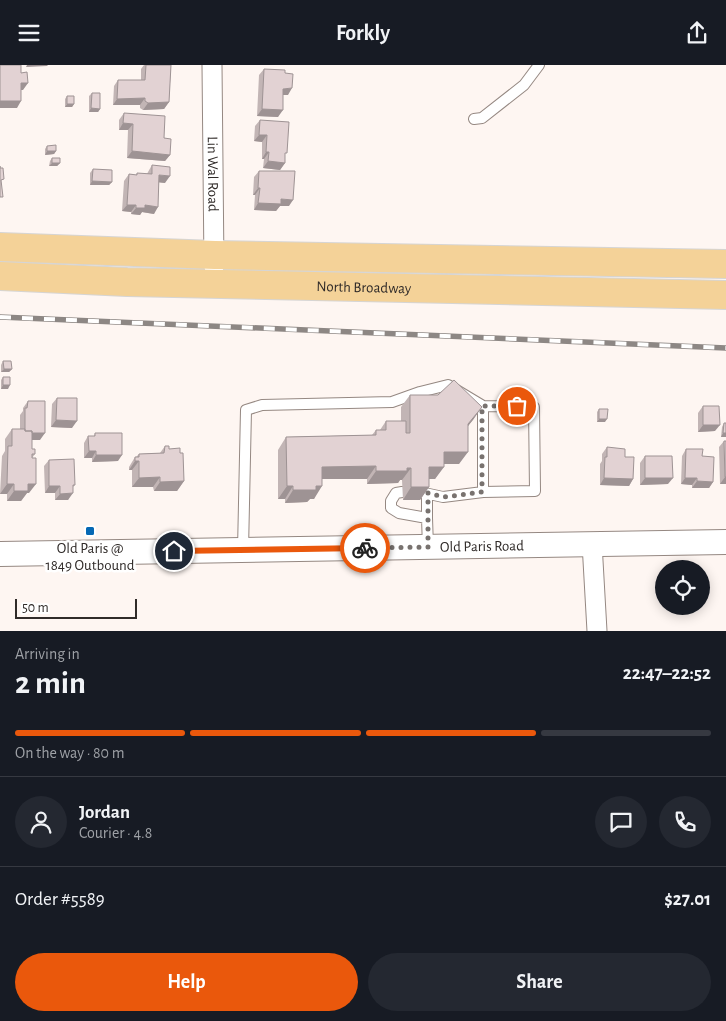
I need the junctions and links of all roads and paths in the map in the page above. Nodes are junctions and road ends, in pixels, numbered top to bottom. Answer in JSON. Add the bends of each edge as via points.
{"nodes":[{"id":1,"x":212,"y":65,"type":"edge"},
{"id":2,"x":539,"y":65,"type":"edge"},
{"id":3,"x":474,"y":119,"type":"dead end"},
{"id":4,"x":0,"y":247,"type":"edge"},
{"id":5,"x":214,"y":255,"type":"junction"},
{"id":6,"x":726,"y":264,"type":"edge"},
{"id":7,"x":418,"y":273,"type":"junction"},
{"id":8,"x":0,"y":276,"type":"edge"},
{"id":9,"x":214,"y":283,"type":"junction"},
{"id":10,"x":726,"y":295,"type":"edge"},
{"id":11,"x":482,"y":406,"type":"junction"},
{"id":12,"x":402,"y":492,"type":"dead end"},
{"id":13,"x":482,"y":492,"type":"junction"},
{"id":14,"x":427,"y":518,"type":"junction"},
{"id":15,"x":726,"y":542,"type":"edge"},
{"id":16,"x":592,"y":543,"type":"junction"},
{"id":17,"x":428,"y":547,"type":"junction"},
{"id":18,"x":243,"y":550,"type":"junction"},
{"id":19,"x":0,"y":554,"type":"edge"},
{"id":20,"x":597,"y":631,"type":"edge"}],
"edges":[{"from":1,"to":5,"type":"street","name":"Lin Wal Road"},
{"from":2,"to":3,"type":"lane","via":[[524,85],[482,118]]},
{"from":4,"to":5,"type":"highway","name":"North Broadway"},
{"from":5,"to":7,"type":"highway","name":"North Broadway"},
{"from":5,"to":9,"type":"street","name":"Lin Wal Road"},
{"from":6,"to":7,"type":"highway","name":"North Broadway"},
{"from":7,"to":9,"type":"highway","name":"North Broadway"},
{"from":7,"to":10,"type":"highway","name":"North Broadway"},
{"from":8,"to":9,"type":"highway","name":"North Broadway"},
{"from":11,"to":13,"type":"lane"},
{"from":11,"to":13,"type":"lane","via":[[534,407],[534,491]]},
{"from":11,"to":18,"type":"lane","via":[[448,385],[392,402],[262,405],[246,410]]},
{"from":12,"to":14,"type":"lane","via":[[396,493],[391,509]]},
{"from":13,"to":14,"type":"lane","via":[[444,497],[424,493]]},
{"from":14,"to":17,"type":"lane"},
{"from":15,"to":16,"type":"street","name":"Old Paris Road"},
{"from":16,"to":17,"type":"street","name":"Old Paris Road"},
{"from":16,"to":20,"type":"street"},
{"from":17,"to":18,"type":"street","name":"Old Paris Road"},
{"from":18,"to":19,"type":"street","name":"Old Paris Road"}]}
